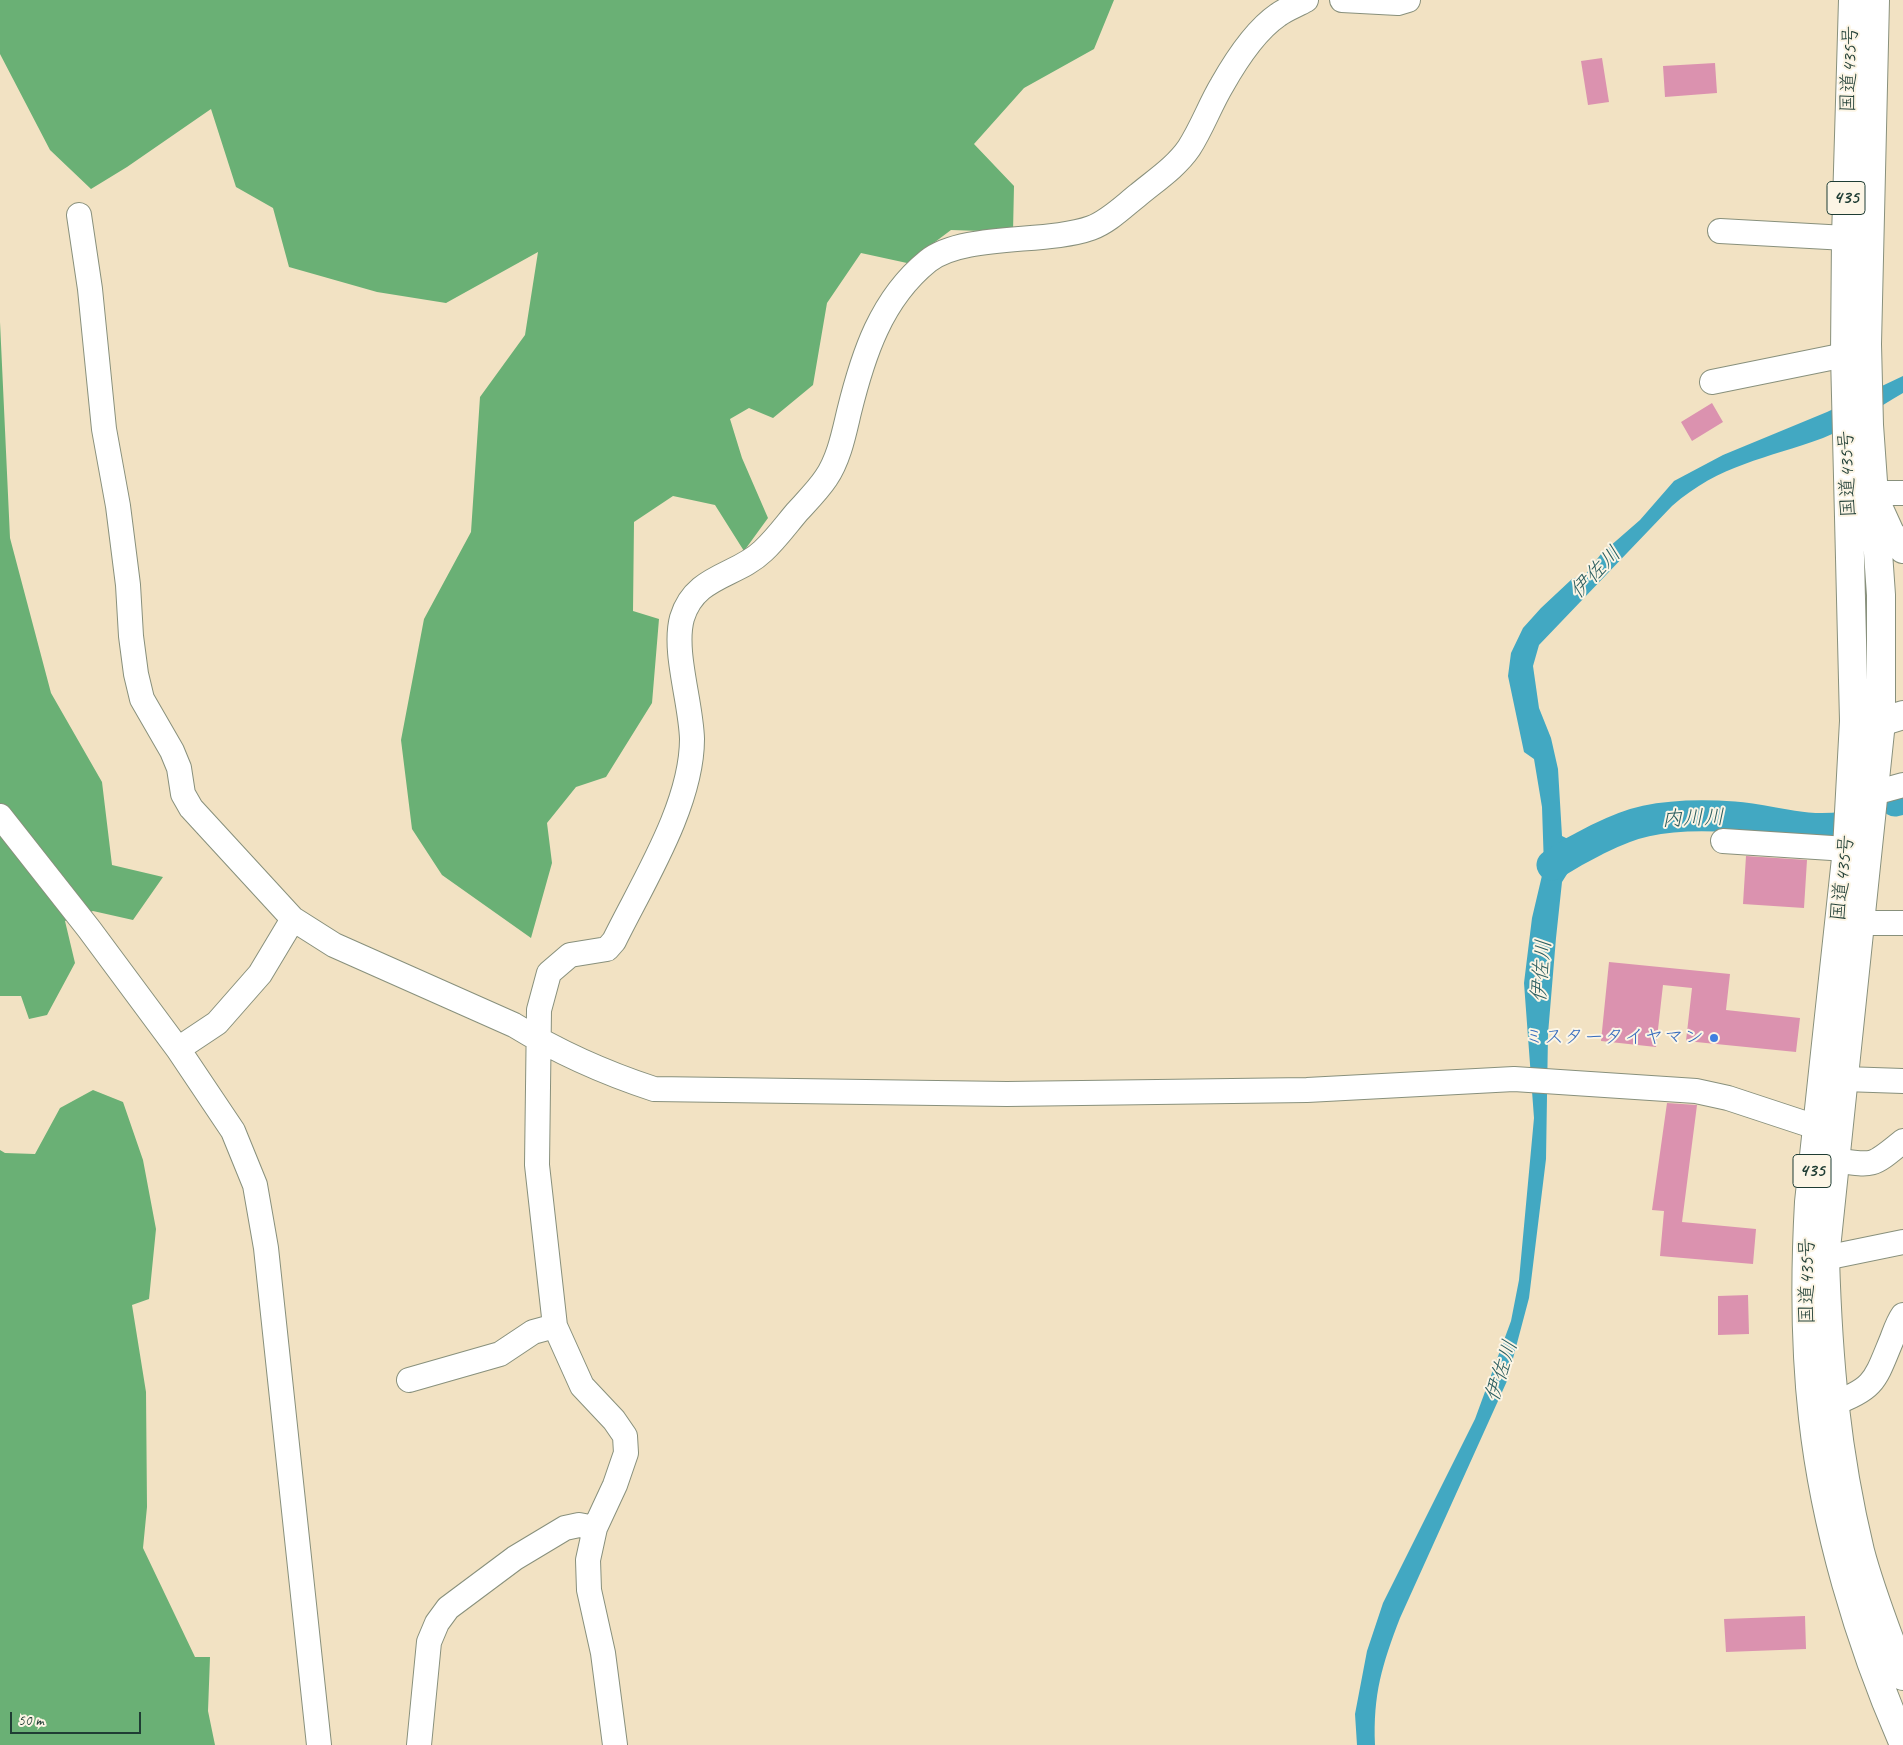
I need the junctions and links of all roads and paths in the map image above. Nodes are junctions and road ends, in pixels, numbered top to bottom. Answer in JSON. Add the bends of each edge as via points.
{"nodes":[{"id":1,"x":1306,"y":0,"type":"edge"},
{"id":2,"x":1342,"y":0,"type":"edge"},
{"id":3,"x":1408,"y":0,"type":"edge"},
{"id":4,"x":1853,"y":0,"type":"edge"},
{"id":5,"x":1875,"y":0,"type":"edge"},
{"id":6,"x":79,"y":215,"type":"dead end"},
{"id":7,"x":1720,"y":231,"type":"dead end"},
{"id":8,"x":1846,"y":238,"type":"junction"},
{"id":9,"x":1845,"y":355,"type":"junction"},
{"id":10,"x":1712,"y":382,"type":"dead end"},
{"id":11,"x":1857,"y":390,"type":"junction"},
{"id":12,"x":1857,"y":431,"type":"junction"},
{"id":13,"x":1875,"y":493,"type":"junction"},
{"id":14,"x":1903,"y":493,"type":"edge"},
{"id":15,"x":1903,"y":549,"type":"edge"},
{"id":16,"x":1852,"y":589,"type":"junction"},
{"id":17,"x":1892,"y":589,"type":"edge"},
{"id":18,"x":1903,"y":635,"type":"edge"},
{"id":19,"x":1883,"y":664,"type":"junction"},
{"id":20,"x":1892,"y":719,"type":"edge"},
{"id":21,"x":1854,"y":721,"type":"junction"},
{"id":22,"x":1903,"y":785,"type":"edge"},
{"id":23,"x":1874,"y":793,"type":"junction"},
{"id":24,"x":0,"y":816,"type":"edge"},
{"id":25,"x":1723,"y":841,"type":"dead end"},
{"id":26,"x":1847,"y":849,"type":"junction"},
{"id":27,"x":293,"y":919,"type":"junction"},
{"id":28,"x":1861,"y":923,"type":"junction"},
{"id":29,"x":1903,"y":923,"type":"edge"},
{"id":30,"x":538,"y":1040,"type":"junction"},
{"id":31,"x":178,"y":1049,"type":"junction"},
{"id":32,"x":1844,"y":1079,"type":"junction"},
{"id":33,"x":1903,"y":1082,"type":"edge"},
{"id":34,"x":1827,"y":1129,"type":"junction"},
{"id":35,"x":1903,"y":1141,"type":"edge"},
{"id":36,"x":1834,"y":1160,"type":"junction"},
{"id":37,"x":1903,"y":1242,"type":"edge"},
{"id":38,"x":1825,"y":1258,"type":"junction"},
{"id":39,"x":1903,"y":1315,"type":"edge"},
{"id":40,"x":555,"y":1326,"type":"junction"},
{"id":41,"x":409,"y":1380,"type":"dead end"},
{"id":42,"x":1832,"y":1404,"type":"junction"},
{"id":43,"x":595,"y":1528,"type":"junction"},
{"id":44,"x":1895,"y":1629,"type":"edge"},
{"id":45,"x":1903,"y":1676,"type":"edge"},
{"id":46,"x":1903,"y":1742,"type":"edge"},
{"id":47,"x":319,"y":1745,"type":"edge"},
{"id":48,"x":419,"y":1745,"type":"edge"},
{"id":49,"x":615,"y":1745,"type":"edge"}],
"edges":[{"from":1,"to":30,"type":"street","via":[[1276,16],[1245,48],[1179,162],[1118,211],[1093,228],[1063,235],[956,248],[930,259],[899,291],[874,332],[859,371],[842,444],[828,477],[762,552],[738,569],[715,577],[696,594],[683,615],[678,640],[692,738],[689,774],[670,828],[614,940],[607,948],[570,955],[549,973],[538,1010]]},
{"from":2,"to":3,"type":"street","via":[[1398,3]]},
{"from":4,"to":8,"type":"main road","name":"国道435号","number":"435"},
{"from":5,"to":11,"type":"main road","name":"国道435号","number":"435"},
{"from":6,"to":27,"type":"street","via":[[104,429],[118,506],[131,636],[142,699],[172,751],[179,768],[183,794],[191,808]]},
{"from":7,"to":8,"type":"street"},
{"from":8,"to":9,"type":"main road","name":"国道435号","number":"435"},
{"from":9,"to":10,"type":"street"},
{"from":9,"to":11,"type":"main road","name":"国道435号","number":"435"},
{"from":11,"to":12,"type":"main road","name":"国道435号","number":"435"},
{"from":12,"to":13,"type":"main road","name":"国道435号","number":"435"},
{"from":12,"to":16,"type":"main road","name":"国道435号","number":"435"},
{"from":13,"to":14,"type":"street"},
{"from":13,"to":15,"type":"main road","via":[[1883,520]]},
{"from":13,"to":17,"type":"main road","name":"国道435号","number":"435"},
{"from":16,"to":17,"type":"main road"},
{"from":16,"to":21,"type":"main road","name":"国道435号","number":"435"},
{"from":17,"to":19,"type":"main road","name":"国道435号","number":"435"},
{"from":18,"to":19,"type":"main road","via":[[1893,645]]},
{"from":19,"to":20,"type":"main road","name":"国道435号","number":"435"},
{"from":20,"to":21,"type":"main road"},
{"from":20,"to":23,"type":"main road","name":"国道435号","number":"435"},
{"from":21,"to":26,"type":"main road","name":"国道435号","number":"435"},
{"from":22,"to":23,"type":"street"},
{"from":23,"to":28,"type":"main road","name":"国道435号","number":"435"},
{"from":24,"to":31,"type":"street"},
{"from":25,"to":26,"type":"street"},
{"from":26,"to":34,"type":"main road","name":"国道435号","number":"435"},
{"from":27,"to":30,"type":"street","via":[[334,945],[514,1026]]},
{"from":27,"to":31,"type":"street","via":[[260,974],[217,1023]]},
{"from":28,"to":29,"type":"street"},
{"from":28,"to":32,"type":"main road","name":"国道435号","number":"435"},
{"from":30,"to":34,"type":"street","via":[[611,1075],[654,1089],[1008,1094],[1307,1090],[1514,1080],[1696,1091]]},
{"from":30,"to":40,"type":"street","via":[[537,1165]]},
{"from":31,"to":47,"type":"street","via":[[233,1131],[255,1185],[266,1248]]},
{"from":32,"to":33,"type":"street"},
{"from":32,"to":34,"type":"main road","name":"国道435号","number":"435"},
{"from":34,"to":36,"type":"main road","name":"国道435号","number":"435"},
{"from":34,"to":46,"type":"main road","name":"国道435号","number":"435","via":[[1805,1261],[1812,1418],[1839,1555],[1867,1648]]},
{"from":35,"to":36,"type":"street","via":[[1878,1161],[1867,1165]]},
{"from":36,"to":38,"type":"main road","name":"国道435号","number":"435"},
{"from":37,"to":38,"type":"street"},
{"from":38,"to":42,"type":"main road","name":"国道435号","number":"435"},
{"from":39,"to":42,"type":"street","via":[[1880,1369],[1868,1388]]},
{"from":40,"to":41,"type":"street","via":[[533,1332],[500,1354]]},
{"from":40,"to":43,"type":"street","via":[[582,1386],[625,1436],[626,1453]]},
{"from":42,"to":44,"type":"main road","name":"国道435号","number":"435","via":[[1844,1482],[1861,1553]]},
{"from":43,"to":48,"type":"street","via":[[580,1525],[565,1528],[515,1558],[448,1608],[429,1642]]},
{"from":43,"to":49,"type":"street","via":[[588,1560],[589,1590],[603,1653]]},
{"from":44,"to":45,"type":"main road","name":"国道435号","number":"435"}]}
